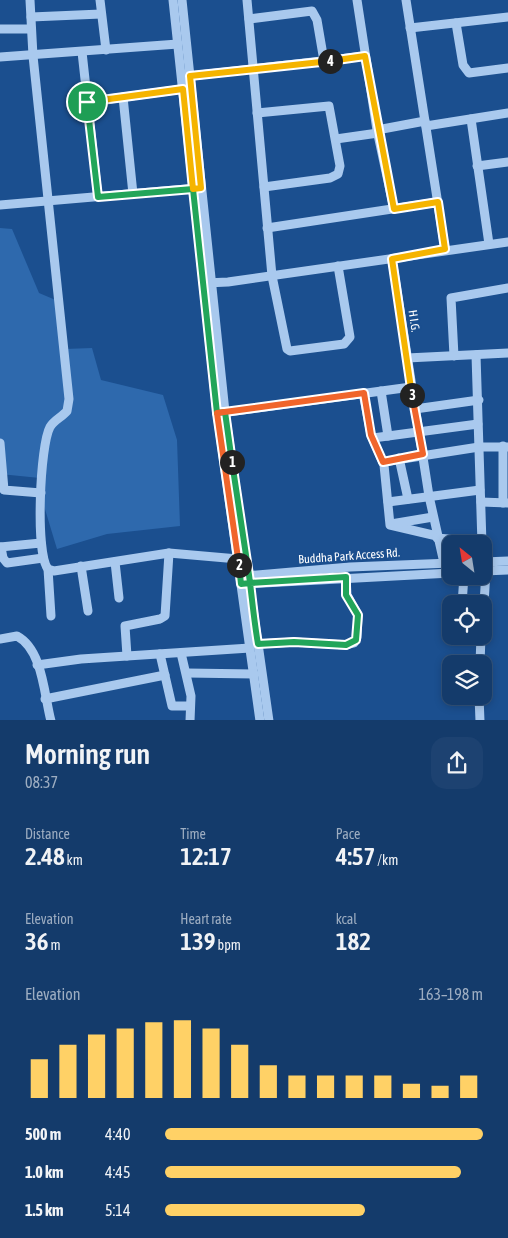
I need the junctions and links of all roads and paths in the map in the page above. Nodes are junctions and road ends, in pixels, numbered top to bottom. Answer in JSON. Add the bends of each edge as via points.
{"nodes":[{"id":1,"x":30,"y":0,"type":"edge"},
{"id":2,"x":100,"y":0,"type":"edge"},
{"id":3,"x":173,"y":0,"type":"edge"},
{"id":4,"x":182,"y":0,"type":"edge"},
{"id":5,"x":247,"y":0,"type":"edge"},
{"id":6,"x":357,"y":0,"type":"edge"},
{"id":7,"x":406,"y":0,"type":"edge"},
{"id":8,"x":102,"y":14,"type":"junction"},
{"id":9,"x":31,"y":17,"type":"junction"},
{"id":10,"x":508,"y":17,"type":"edge"},
{"id":11,"x":249,"y":19,"type":"junction"},
{"id":12,"x":456,"y":23,"type":"junction"},
{"id":13,"x":31,"y":28,"type":"junction"},
{"id":14,"x":410,"y":28,"type":"junction"},
{"id":15,"x":0,"y":29,"type":"edge"},
{"id":16,"x":178,"y":44,"type":"junction"},
{"id":17,"x":106,"y":50,"type":"junction"},
{"id":18,"x":82,"y":52,"type":"junction"},
{"id":19,"x":33,"y":56,"type":"junction"},
{"id":20,"x":365,"y":56,"type":"junction"},
{"id":21,"x":0,"y":57,"type":"edge"},
{"id":22,"x":324,"y":61,"type":"junction"},
{"id":23,"x":508,"y":68,"type":"edge"},
{"id":24,"x":253,"y":69,"type":"junction"},
{"id":25,"x":190,"y":76,"type":"junction"},
{"id":26,"x":183,"y":89,"type":"junction"},
{"id":27,"x":123,"y":97,"type":"junction"},
{"id":28,"x":87,"y":102,"type":"junction"},
{"id":29,"x":257,"y":113,"type":"junction"},
{"id":30,"x":508,"y":113,"type":"edge"},
{"id":31,"x":471,"y":119,"type":"junction"},
{"id":32,"x":426,"y":124,"type":"junction"},
{"id":33,"x":377,"y":132,"type":"junction"},
{"id":34,"x":336,"y":139,"type":"junction"},
{"id":35,"x":508,"y":162,"type":"edge"},
{"id":36,"x":478,"y":166,"type":"junction"},
{"id":37,"x":264,"y":187,"type":"junction"},
{"id":38,"x":197,"y":188,"type":"junction"},
{"id":39,"x":133,"y":194,"type":"junction"},
{"id":40,"x":98,"y":197,"type":"junction"},
{"id":41,"x":49,"y":201,"type":"junction"},
{"id":42,"x":438,"y":202,"type":"junction"},
{"id":43,"x":0,"y":205,"type":"edge"},
{"id":44,"x":394,"y":209,"type":"junction"},
{"id":45,"x":267,"y":228,"type":"junction"},
{"id":46,"x":508,"y":242,"type":"edge"},
{"id":47,"x":489,"y":244,"type":"junction"},
{"id":48,"x":445,"y":249,"type":"junction"},
{"id":49,"x":392,"y":259,"type":"junction"},
{"id":50,"x":338,"y":266,"type":"junction"},
{"id":51,"x":272,"y":276,"type":"junction"},
{"id":52,"x":207,"y":283,"type":"junction"},
{"id":53,"x":508,"y":288,"type":"edge"},
{"id":54,"x":508,"y":353,"type":"edge"},
{"id":55,"x":476,"y":355,"type":"junction"},
{"id":56,"x":454,"y":356,"type":"junction"},
{"id":57,"x":407,"y":358,"type":"junction"},
{"id":58,"x":411,"y":387,"type":"junction"},
{"id":59,"x":381,"y":391,"type":"junction"},
{"id":60,"x":364,"y":393,"type":"junction"},
{"id":61,"x":479,"y":400,"type":"junction"},
{"id":62,"x":415,"y":409,"type":"junction"},
{"id":63,"x":221,"y":413,"type":"junction"},
{"id":64,"x":478,"y":424,"type":"junction"},
{"id":65,"x":418,"y":432,"type":"junction"},
{"id":66,"x":388,"y":436,"type":"junction"},
{"id":67,"x":372,"y":438,"type":"junction"},
{"id":68,"x":0,"y":442,"type":"edge"},
{"id":69,"x":506,"y":447,"type":"edge"},
{"id":70,"x":479,"y":448,"type":"junction"},
{"id":71,"x":423,"y":454,"type":"junction"},
{"id":72,"x":399,"y":458,"type":"junction"},
{"id":73,"x":383,"y":462,"type":"junction"},
{"id":74,"x":480,"y":490,"type":"junction"},
{"id":75,"x":41,"y":493,"type":"junction"},
{"id":76,"x":429,"y":496,"type":"junction"},
{"id":77,"x":408,"y":499,"type":"junction"},
{"id":78,"x":388,"y":502,"type":"junction"},
{"id":79,"x":480,"y":502,"type":"junction"},
{"id":80,"x":506,"y":503,"type":"edge"},
{"id":81,"x":433,"y":517,"type":"junction"},
{"id":82,"x":390,"y":525,"type":"junction"},
{"id":83,"x":482,"y":535,"type":"edge"},
{"id":84,"x":437,"y":537,"type":"junction"},
{"id":85,"x":442,"y":538,"type":"edge"},
{"id":86,"x":41,"y":543,"type":"junction"},
{"id":87,"x":1,"y":547,"type":"edge"},
{"id":88,"x":442,"y":549,"type":"edge"},
{"id":89,"x":169,"y":553,"type":"junction"},
{"id":90,"x":43,"y":558,"type":"junction"},
{"id":91,"x":238,"y":559,"type":"junction"},
{"id":92,"x":508,"y":561,"type":"edge"},
{"id":93,"x":115,"y":562,"type":"junction"},
{"id":94,"x":442,"y":564,"type":"edge"},
{"id":95,"x":492,"y":564,"type":"edge"},
{"id":96,"x":81,"y":566,"type":"junction"},
{"id":97,"x":492,"y":567,"type":"edge"},
{"id":98,"x":48,"y":569,"type":"junction"},
{"id":99,"x":508,"y":570,"type":"edge"},
{"id":100,"x":442,"y":573,"type":"edge"},
{"id":101,"x":346,"y":577,"type":"junction"},
{"id":102,"x":245,"y":580,"type":"junction"},
{"id":103,"x":119,"y":598,"type":"dead end"},
{"id":104,"x":88,"y":611,"type":"dead end"},
{"id":105,"x":51,"y":616,"type":"dead end"},
{"id":106,"x":0,"y":638,"type":"edge"},
{"id":107,"x":254,"y":646,"type":"junction"},
{"id":108,"x":181,"y":653,"type":"junction"},
{"id":109,"x":160,"y":654,"type":"junction"},
{"id":110,"x":127,"y":656,"type":"junction"},
{"id":111,"x":37,"y":665,"type":"junction"},
{"id":112,"x":188,"y":674,"type":"junction"},
{"id":113,"x":254,"y":674,"type":"junction"},
{"id":114,"x":165,"y":675,"type":"junction"},
{"id":115,"x":45,"y":699,"type":"junction"},
{"id":116,"x":479,"y":705,"type":"edge"},
{"id":117,"x":190,"y":706,"type":"junction"},
{"id":118,"x":51,"y":720,"type":"edge"},
{"id":119,"x":190,"y":720,"type":"edge"},
{"id":120,"x":260,"y":720,"type":"edge"},
{"id":121,"x":269,"y":720,"type":"edge"},
{"id":122,"x":480,"y":720,"type":"edge"}],
"edges":[{"from":1,"to":9,"type":"street"},
{"from":2,"to":8,"type":"street"},
{"from":3,"to":16,"type":"street"},
{"from":4,"to":25,"type":"street"},
{"from":5,"to":11,"type":"street"},
{"from":6,"to":20,"type":"street"},
{"from":7,"to":14,"type":"street"},
{"from":8,"to":9,"type":"street"},
{"from":8,"to":17,"type":"street"},
{"from":9,"to":13,"type":"street"},
{"from":10,"to":12,"type":"street"},
{"from":11,"to":22,"type":"street","via":[[312,11],[317,20]]},
{"from":11,"to":24,"type":"street"},
{"from":12,"to":14,"type":"street"},
{"from":12,"to":23,"type":"street","via":[[463,65],[469,73]]},
{"from":13,"to":15,"type":"street"},
{"from":13,"to":19,"type":"street"},
{"from":14,"to":32,"type":"street"},
{"from":16,"to":17,"type":"street"},
{"from":16,"to":26,"type":"street"},
{"from":17,"to":18,"type":"street"},
{"from":18,"to":19,"type":"street"},
{"from":18,"to":28,"type":"street"},
{"from":19,"to":21,"type":"street"},
{"from":19,"to":41,"type":"street"},
{"from":20,"to":22,"type":"street"},
{"from":20,"to":33,"type":"street"},
{"from":22,"to":24,"type":"street"},
{"from":24,"to":25,"type":"street"},
{"from":24,"to":29,"type":"street"},
{"from":25,"to":38,"type":"street"},
{"from":26,"to":27,"type":"street"},
{"from":26,"to":38,"type":"street"},
{"from":27,"to":28,"type":"street"},
{"from":27,"to":39,"type":"street"},
{"from":28,"to":40,"type":"street"},
{"from":29,"to":34,"type":"street","via":[[327,105],[331,110]]},
{"from":29,"to":37,"type":"street"},
{"from":30,"to":31,"type":"street"},
{"from":31,"to":32,"type":"street"},
{"from":31,"to":36,"type":"street"},
{"from":32,"to":33,"type":"street"},
{"from":32,"to":42,"type":"street"},
{"from":33,"to":34,"type":"street"},
{"from":33,"to":44,"type":"street"},
{"from":34,"to":37,"type":"street","via":[[340,166],[336,176]]},
{"from":35,"to":36,"type":"street"},
{"from":36,"to":47,"type":"street"},
{"from":37,"to":45,"type":"street"},
{"from":38,"to":39,"type":"street"},
{"from":38,"to":52,"type":"street"},
{"from":39,"to":40,"type":"street"},
{"from":40,"to":41,"type":"street"},
{"from":41,"to":43,"type":"street"},
{"from":41,"to":75,"type":"street","via":[[69,406],[49,431]]},
{"from":42,"to":44,"type":"street"},
{"from":42,"to":48,"type":"street"},
{"from":44,"to":45,"type":"street"},
{"from":45,"to":51,"type":"street"},
{"from":46,"to":47,"type":"street"},
{"from":47,"to":48,"type":"street"},
{"from":48,"to":49,"type":"street"},
{"from":49,"to":50,"type":"street"},
{"from":49,"to":57,"type":"street","name":"H I.G."},
{"from":50,"to":51,"type":"street"},
{"from":50,"to":51,"type":"street","via":[[350,331],[350,338],[344,344],[287,349]]},
{"from":51,"to":52,"type":"street"},
{"from":52,"to":63,"type":"street"},
{"from":53,"to":56,"type":"street","via":[[451,298]]},
{"from":54,"to":55,"type":"street"},
{"from":55,"to":56,"type":"street"},
{"from":55,"to":61,"type":"street"},
{"from":56,"to":57,"type":"street"},
{"from":57,"to":58,"type":"street","name":"H I.G."},
{"from":58,"to":59,"type":"street"},
{"from":58,"to":62,"type":"street","name":"H I.G."},
{"from":59,"to":60,"type":"street"},
{"from":59,"to":66,"type":"street"},
{"from":60,"to":63,"type":"street"},
{"from":60,"to":67,"type":"street"},
{"from":61,"to":62,"type":"street"},
{"from":61,"to":64,"type":"street"},
{"from":62,"to":65,"type":"street","name":"H I.G."},
{"from":63,"to":91,"type":"street"},
{"from":63,"to":102,"type":"street"},
{"from":64,"to":65,"type":"street"},
{"from":64,"to":70,"type":"street"},
{"from":65,"to":66,"type":"street"},
{"from":65,"to":71,"type":"street","name":"H I.G."},
{"from":66,"to":67,"type":"street"},
{"from":67,"to":73,"type":"street"},
{"from":68,"to":75,"type":"street","via":[[4,490]]},
{"from":69,"to":70,"type":"street"},
{"from":69,"to":80,"type":"street"},
{"from":70,"to":71,"type":"street"},
{"from":70,"to":74,"type":"street"},
{"from":71,"to":72,"type":"street"},
{"from":71,"to":76,"type":"street","name":"H I.G."},
{"from":72,"to":73,"type":"street"},
{"from":72,"to":77,"type":"street"},
{"from":73,"to":78,"type":"street"},
{"from":74,"to":76,"type":"street"},
{"from":74,"to":79,"type":"street"},
{"from":75,"to":86,"type":"street"},
{"from":76,"to":77,"type":"street"},
{"from":76,"to":81,"type":"street","name":"H I.G."},
{"from":77,"to":78,"type":"street"},
{"from":78,"to":82,"type":"street"},
{"from":79,"to":80,"type":"street"},
{"from":79,"to":83,"type":"street"},
{"from":81,"to":82,"type":"street"},
{"from":81,"to":84,"type":"street","name":"H I.G."},
{"from":82,"to":84,"type":"street"},
{"from":84,"to":85,"type":"street"},
{"from":84,"to":88,"type":"street","name":"H I.G."},
{"from":86,"to":87,"type":"street"},
{"from":86,"to":90,"type":"street"},
{"from":87,"to":90,"type":"street","via":[[7,563]]},
{"from":89,"to":91,"type":"street"},
{"from":89,"to":93,"type":"street"},
{"from":89,"to":110,"type":"street","via":[[165,616],[125,626]]},
{"from":90,"to":98,"type":"street"},
{"from":91,"to":102,"type":"street"},
{"from":92,"to":95,"type":"street"},
{"from":93,"to":96,"type":"street"},
{"from":93,"to":103,"type":"street"},
{"from":94,"to":102,"type":"street","name":"Buddha Park Access Rd."},
{"from":96,"to":98,"type":"street","via":[[54,571]]},
{"from":96,"to":104,"type":"street"},
{"from":97,"to":99,"type":"street"},
{"from":98,"to":105,"type":"street"},
{"from":100,"to":101,"type":"street","name":"Buddha Park Access Rd."},
{"from":101,"to":102,"type":"street","name":"Buddha Park Access Rd."},
{"from":101,"to":107,"type":"street","via":[[346,595],[358,615],[354,643],[294,642]]},
{"from":102,"to":107,"type":"street"},
{"from":106,"to":111,"type":"street","via":[[20,638]]},
{"from":107,"to":108,"type":"street"},
{"from":107,"to":113,"type":"street"},
{"from":107,"to":121,"type":"street"},
{"from":108,"to":109,"type":"street"},
{"from":108,"to":112,"type":"street"},
{"from":109,"to":110,"type":"street"},
{"from":109,"to":114,"type":"street"},
{"from":110,"to":111,"type":"street"},
{"from":111,"to":115,"type":"street"},
{"from":112,"to":113,"type":"street"},
{"from":112,"to":117,"type":"street"},
{"from":113,"to":120,"type":"street"},
{"from":114,"to":115,"type":"street"},
{"from":114,"to":117,"type":"street","via":[[173,707]]},
{"from":115,"to":118,"type":"street"},
{"from":116,"to":122,"type":"street"},
{"from":117,"to":119,"type":"street"}]}
